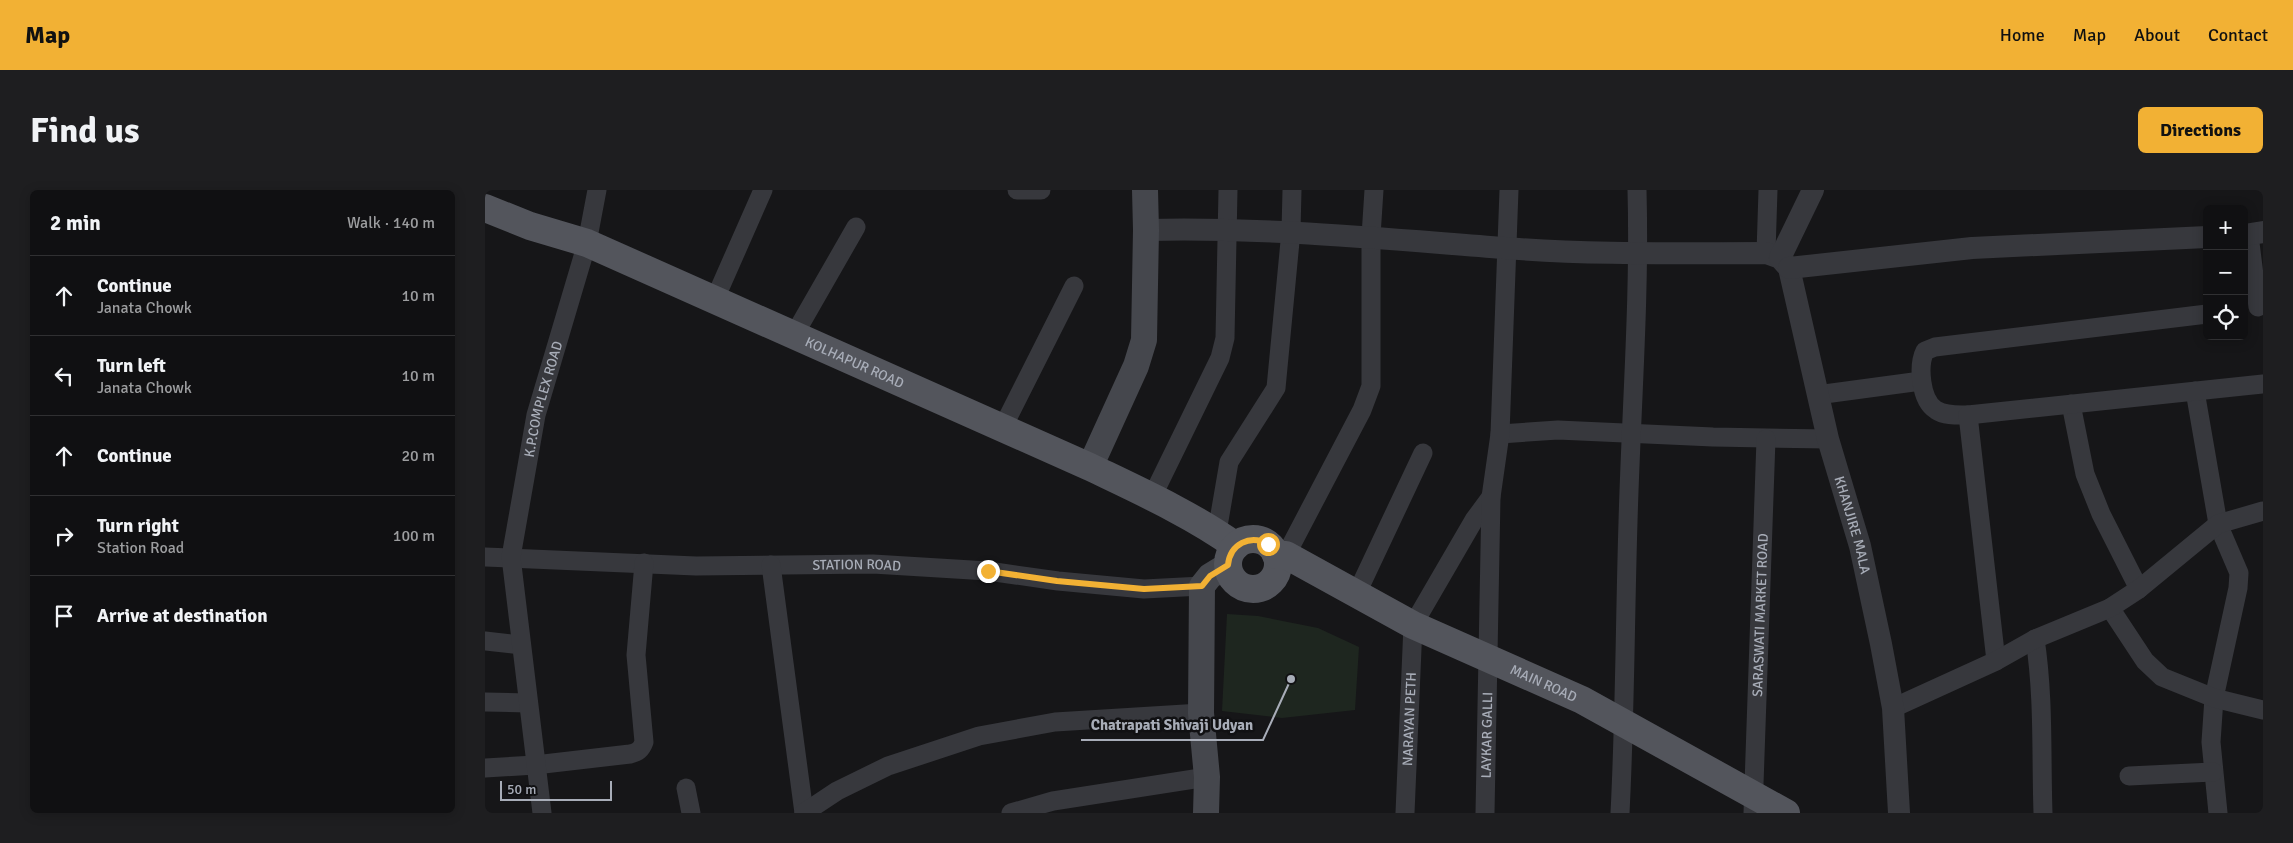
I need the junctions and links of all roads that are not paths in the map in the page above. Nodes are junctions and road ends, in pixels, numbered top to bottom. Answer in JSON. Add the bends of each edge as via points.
{"nodes":[{"id":1,"x":597,"y":190,"type":"edge"},
{"id":2,"x":763,"y":190,"type":"edge"},
{"id":3,"x":1017,"y":190,"type":"edge"},
{"id":4,"x":1022,"y":190,"type":"edge"},
{"id":5,"x":1041,"y":190,"type":"edge"},
{"id":6,"x":1145,"y":190,"type":"edge"},
{"id":7,"x":1228,"y":190,"type":"edge"},
{"id":8,"x":1292,"y":190,"type":"edge"},
{"id":9,"x":1375,"y":190,"type":"edge"},
{"id":10,"x":1509,"y":190,"type":"edge"},
{"id":11,"x":1637,"y":190,"type":"edge"},
{"id":12,"x":1768,"y":190,"type":"edge"},
{"id":13,"x":1813,"y":190,"type":"edge"},
{"id":14,"x":485,"y":208,"type":"edge"},
{"id":15,"x":856,"y":227,"type":"dead end"},
{"id":16,"x":1146,"y":230,"type":"junction"},
{"id":17,"x":1227,"y":230,"type":"junction"},
{"id":18,"x":1291,"y":232,"type":"junction"},
{"id":19,"x":2252,"y":234,"type":"edge"},
{"id":20,"x":1371,"y":236,"type":"junction"},
{"id":21,"x":2203,"y":237,"type":"edge"},
{"id":22,"x":587,"y":243,"type":"junction"},
{"id":23,"x":1507,"y":249,"type":"junction"},
{"id":24,"x":1638,"y":253,"type":"junction"},
{"id":25,"x":1778,"y":259,"type":"junction"},
{"id":26,"x":1074,"y":286,"type":"dead end"},
{"id":27,"x":715,"y":299,"type":"junction"},
{"id":28,"x":2255,"y":311,"type":"edge"},
{"id":29,"x":2203,"y":314,"type":"edge"},
{"id":30,"x":793,"y":337,"type":"junction"},
{"id":31,"x":1921,"y":381,"type":"junction"},
{"id":32,"x":2263,"y":384,"type":"edge"},
{"id":33,"x":2195,"y":392,"type":"junction"},
{"id":34,"x":1817,"y":395,"type":"junction"},
{"id":35,"x":2071,"y":404,"type":"junction"},
{"id":36,"x":1968,"y":415,"type":"junction"},
{"id":37,"x":1002,"y":429,"type":"junction"},
{"id":38,"x":1500,"y":434,"type":"junction"},
{"id":39,"x":1631,"y":434,"type":"junction"},
{"id":40,"x":1765,"y":438,"type":"junction"},
{"id":41,"x":1829,"y":439,"type":"junction"},
{"id":42,"x":1423,"y":453,"type":"dead end"},
{"id":43,"x":1090,"y":468,"type":"junction"},
{"id":44,"x":1152,"y":497,"type":"junction"},
{"id":45,"x":1491,"y":497,"type":"junction"},
{"id":46,"x":2263,"y":511,"type":"edge"},
{"id":47,"x":2218,"y":524,"type":"junction"},
{"id":48,"x":1227,"y":548,"type":"junction"},
{"id":49,"x":485,"y":557,"type":"edge"},
{"id":50,"x":511,"y":557,"type":"junction"},
{"id":51,"x":1287,"y":557,"type":"junction"},
{"id":52,"x":645,"y":563,"type":"junction"},
{"id":53,"x":771,"y":565,"type":"junction"},
{"id":54,"x":1202,"y":586,"type":"junction"},
{"id":55,"x":2139,"y":589,"type":"junction"},
{"id":56,"x":1357,"y":593,"type":"junction"},
{"id":57,"x":2110,"y":608,"type":"junction"},
{"id":58,"x":1413,"y":625,"type":"junction"},
{"id":59,"x":2035,"y":639,"type":"junction"},
{"id":60,"x":485,"y":641,"type":"edge"},
{"id":61,"x":521,"y":645,"type":"junction"},
{"id":62,"x":1489,"y":659,"type":"junction"},
{"id":63,"x":1996,"y":661,"type":"junction"},
{"id":64,"x":2214,"y":698,"type":"junction"},
{"id":65,"x":485,"y":702,"type":"edge"},
{"id":66,"x":528,"y":703,"type":"junction"},
{"id":67,"x":1893,"y":708,"type":"junction"},
{"id":68,"x":2263,"y":710,"type":"edge"},
{"id":69,"x":1201,"y":713,"type":"junction"},
{"id":70,"x":1624,"y":723,"type":"junction"},
{"id":71,"x":535,"y":765,"type":"junction"},
{"id":72,"x":485,"y":768,"type":"edge"},
{"id":73,"x":2213,"y":772,"type":"junction"},
{"id":74,"x":2129,"y":776,"type":"dead end"},
{"id":75,"x":1207,"y":777,"type":"junction"},
{"id":76,"x":686,"y":788,"type":"dead end"},
{"id":77,"x":1753,"y":803,"type":"edge"},
{"id":78,"x":542,"y":813,"type":"edge"},
{"id":79,"x":691,"y":813,"type":"edge"},
{"id":80,"x":804,"y":813,"type":"edge"},
{"id":81,"x":1011,"y":813,"type":"edge"},
{"id":82,"x":1206,"y":813,"type":"edge"},
{"id":83,"x":1405,"y":813,"type":"edge"},
{"id":84,"x":1485,"y":813,"type":"edge"},
{"id":85,"x":1620,"y":813,"type":"edge"},
{"id":86,"x":1786,"y":813,"type":"edge"},
{"id":87,"x":1899,"y":813,"type":"edge"},
{"id":88,"x":2043,"y":813,"type":"edge"},
{"id":89,"x":2217,"y":813,"type":"edge"}],
"edges":[{"from":1,"to":22,"type":"street","name":"K.P.COMPLEX ROAD"},
{"from":2,"to":27,"type":"street"},
{"from":3,"to":4,"type":"street"},
{"from":4,"to":5,"type":"street"},
{"from":6,"to":16,"type":"main road"},
{"from":7,"to":17,"type":"street"},
{"from":8,"to":18,"type":"street"},
{"from":9,"to":20,"type":"street"},
{"from":10,"to":23,"type":"street","name":"LAYKAR GALLI"},
{"from":11,"to":24,"type":"street"},
{"from":12,"to":25,"type":"street"},
{"from":13,"to":25,"type":"street"},
{"from":14,"to":22,"type":"main road","name":"KOLHAPUR ROAD"},
{"from":15,"to":30,"type":"street"},
{"from":16,"to":17,"type":"street"},
{"from":16,"to":43,"type":"main road","via":[[1144,340],[1136,366]]},
{"from":17,"to":18,"type":"street"},
{"from":17,"to":44,"type":"street","via":[[1225,338],[1220,358]]},
{"from":18,"to":20,"type":"street"},
{"from":18,"to":48,"type":"street","via":[[1276,388],[1229,462]]},
{"from":19,"to":28,"type":"street"},
{"from":20,"to":23,"type":"street"},
{"from":20,"to":51,"type":"street","via":[[1371,386],[1362,410]]},
{"from":21,"to":25,"type":"street"},
{"from":22,"to":27,"type":"main road","name":"KOLHAPUR ROAD"},
{"from":22,"to":50,"type":"street","name":"K.P.COMPLEX ROAD","via":[[536,415]]},
{"from":23,"to":24,"type":"street"},
{"from":23,"to":38,"type":"street","name":"LAYKAR GALLI"},
{"from":24,"to":25,"type":"street"},
{"from":24,"to":39,"type":"street"},
{"from":25,"to":34,"type":"street","name":"KHANJIRE MALA"},
{"from":26,"to":37,"type":"street"},
{"from":27,"to":30,"type":"main road","name":"KOLHAPUR ROAD"},
{"from":29,"to":31,"type":"street","via":[[1935,347],[1925,351],[1921,358]]},
{"from":30,"to":37,"type":"main road","name":"KOLHAPUR ROAD"},
{"from":31,"to":34,"type":"street"},
{"from":31,"to":36,"type":"street","via":[[1935,410]]},
{"from":32,"to":33,"type":"street"},
{"from":33,"to":35,"type":"street"},
{"from":33,"to":47,"type":"street"},
{"from":34,"to":41,"type":"street","name":"KHANJIRE MALA"},
{"from":35,"to":36,"type":"street"},
{"from":35,"to":55,"type":"street","via":[[2085,474],[2101,514]]},
{"from":36,"to":63,"type":"street"},
{"from":37,"to":43,"type":"main road","name":"KOLHAPUR ROAD"},
{"from":38,"to":39,"type":"street","via":[[1558,430]]},
{"from":38,"to":45,"type":"street","name":"LAYKAR GALLI"},
{"from":39,"to":40,"type":"street"},
{"from":39,"to":70,"type":"street"},
{"from":40,"to":41,"type":"street"},
{"from":40,"to":77,"type":"street","name":"SARASWATI MARKET ROAD"},
{"from":41,"to":67,"type":"street","name":"KHANJIRE MALA","via":[[1860,546]]},
{"from":42,"to":56,"type":"street"},
{"from":43,"to":44,"type":"main road","name":"KOLHAPUR ROAD"},
{"from":44,"to":48,"type":"main road","name":"KOLHAPUR ROAD"},
{"from":45,"to":58,"type":"street","via":[[1474,520]]},
{"from":45,"to":62,"type":"street","name":"LAYKAR GALLI"},
{"from":46,"to":47,"type":"street"},
{"from":47,"to":55,"type":"street"},
{"from":47,"to":64,"type":"street","via":[[2239,573]]},
{"from":48,"to":51,"type":"main road","via":[[1256,540]]},
{"from":48,"to":51,"type":"main road","via":[[1229,572],[1244,587],[1258,588],[1271,581]]},
{"from":48,"to":54,"type":"main road"},
{"from":49,"to":50,"type":"street","name":"STATION ROAD"},
{"from":50,"to":52,"type":"street","name":"STATION ROAD"},
{"from":50,"to":61,"type":"street","name":"K.P.COMPLEX ROAD"},
{"from":51,"to":56,"type":"main road","name":"MAIN ROAD"},
{"from":52,"to":53,"type":"street","name":"STATION ROAD"},
{"from":52,"to":71,"type":"street","via":[[636,655],[642,748],[630,754]]},
{"from":53,"to":54,"type":"street","name":"STATION ROAD","via":[[873,564],[988,571],[1144,589]]},
{"from":53,"to":80,"type":"street"},
{"from":54,"to":69,"type":"main road"},
{"from":55,"to":57,"type":"street"},
{"from":56,"to":58,"type":"main road","name":"MAIN ROAD"},
{"from":57,"to":59,"type":"street"},
{"from":57,"to":64,"type":"street","via":[[2145,661],[2162,677]]},
{"from":58,"to":62,"type":"main road","name":"MAIN ROAD"},
{"from":58,"to":83,"type":"street","name":"NARAYAN PETH"},
{"from":59,"to":63,"type":"street"},
{"from":59,"to":88,"type":"street","via":[[2041,678]]},
{"from":60,"to":61,"type":"street"},
{"from":61,"to":66,"type":"street","name":"K.P.COMPLEX ROAD"},
{"from":62,"to":70,"type":"main road","name":"MAIN ROAD","via":[[1582,700]]},
{"from":62,"to":84,"type":"street","name":"LAYKAR GALLI"},
{"from":63,"to":67,"type":"street"},
{"from":64,"to":68,"type":"street"},
{"from":64,"to":73,"type":"street"},
{"from":65,"to":66,"type":"street"},
{"from":66,"to":71,"type":"street","name":"K.P.COMPLEX ROAD"},
{"from":67,"to":87,"type":"street","name":"KHANJIRE MALA"},
{"from":69,"to":75,"type":"main road"},
{"from":69,"to":80,"type":"street","via":[[1055,722],[979,736],[888,766],[837,791]]},
{"from":70,"to":77,"type":"main road","name":"MAIN ROAD"},
{"from":70,"to":85,"type":"street"},
{"from":71,"to":72,"type":"street"},
{"from":71,"to":78,"type":"street","name":"K.P.COMPLEX ROAD"},
{"from":73,"to":74,"type":"street"},
{"from":73,"to":89,"type":"street"},
{"from":75,"to":81,"type":"street","via":[[1053,801]]},
{"from":75,"to":82,"type":"main road"},
{"from":76,"to":79,"type":"street"},
{"from":77,"to":86,"type":"main road","name":"MAIN ROAD"}]}
